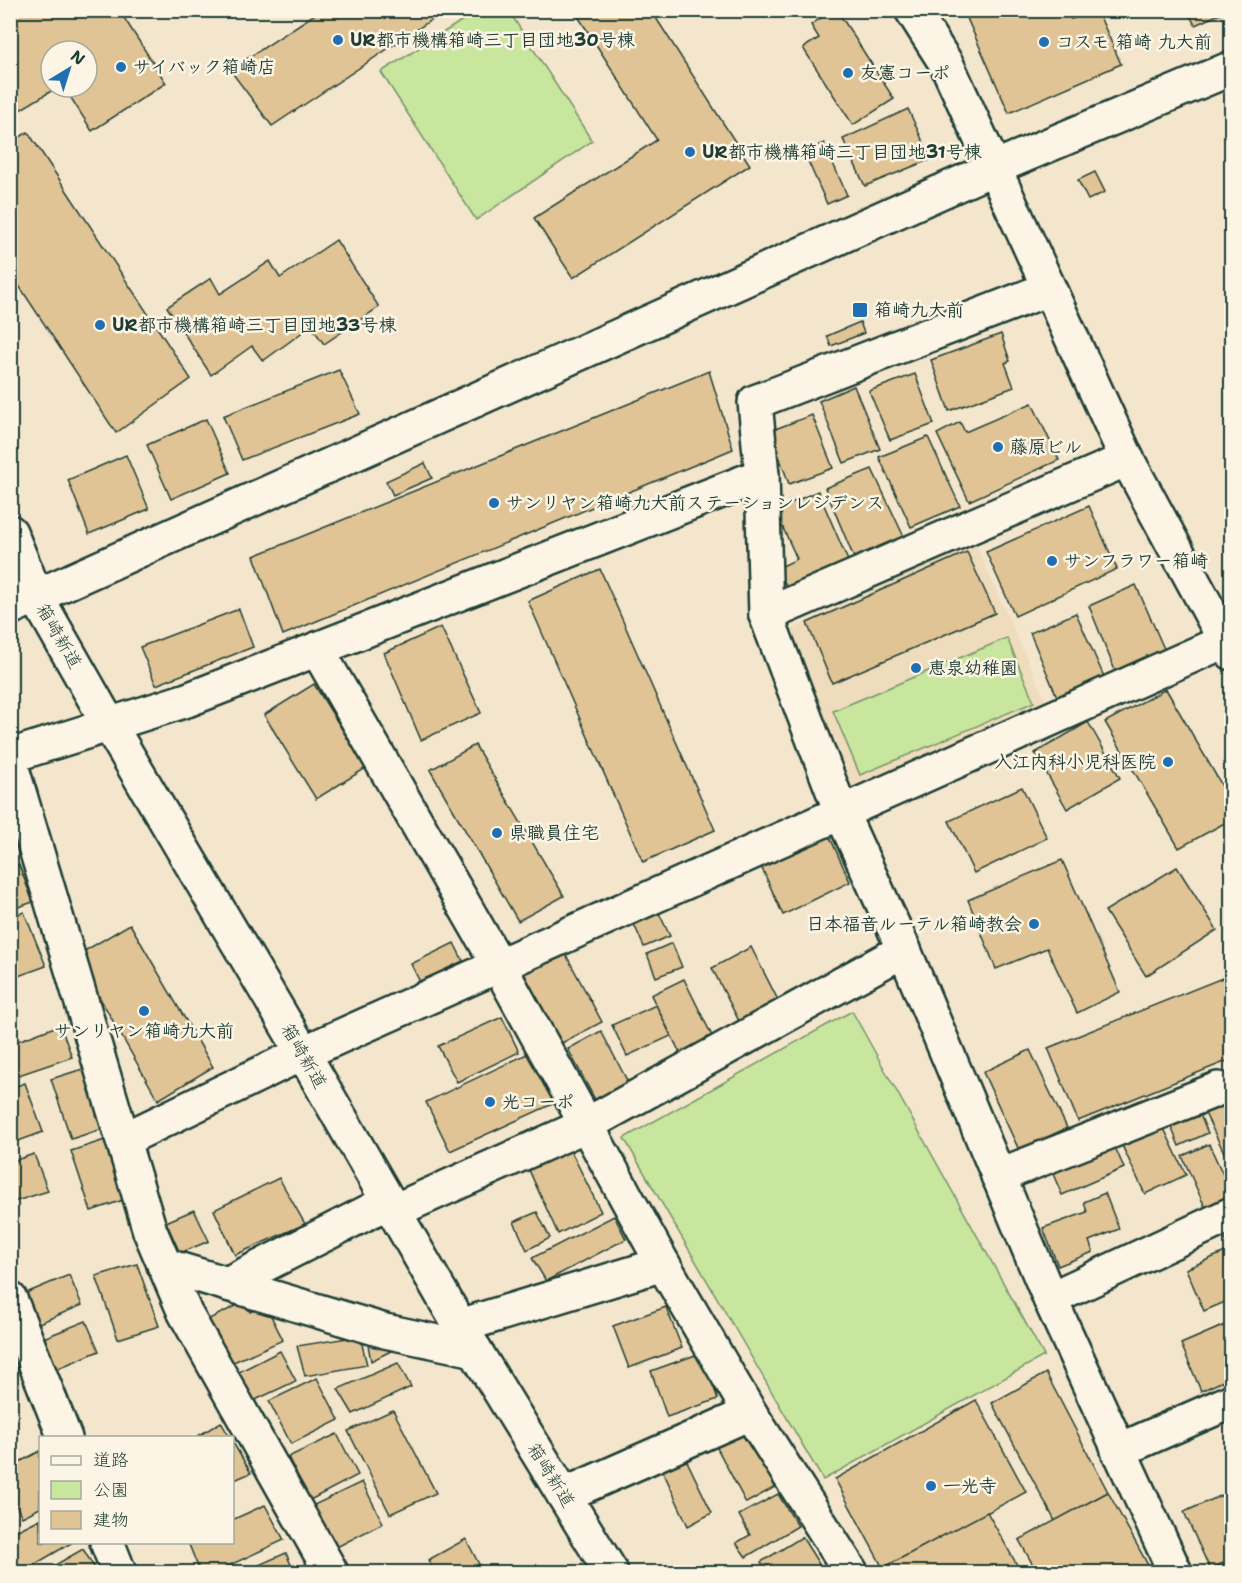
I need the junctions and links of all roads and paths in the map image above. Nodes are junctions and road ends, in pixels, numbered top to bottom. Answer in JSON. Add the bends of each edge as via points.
{"nodes":[{"id":1,"x":914,"y":11,"type":"edge"},
{"id":2,"x":1232,"y":68,"type":"edge"},
{"id":3,"x":994,"y":168,"type":"junction"},
{"id":4,"x":1048,"y":289,"type":"junction"},
{"id":5,"x":1127,"y":459,"type":"junction"},
{"id":6,"x":762,"y":475,"type":"junction"},
{"id":7,"x":10,"y":532,"type":"edge"},
{"id":8,"x":23,"y":602,"type":"edge"},
{"id":9,"x":766,"y":615,"type":"junction"},
{"id":10,"x":1228,"y":647,"type":"edge"},
{"id":11,"x":317,"y":649,"type":"junction"},
{"id":12,"x":110,"y":726,"type":"junction"},
{"id":13,"x":10,"y":756,"type":"edge"},
{"id":14,"x":10,"y":762,"type":"edge"},
{"id":15,"x":841,"y":812,"type":"junction"},
{"id":16,"x":904,"y":950,"type":"junction"},
{"id":17,"x":498,"y":964,"type":"junction"},
{"id":18,"x":303,"y":1053,"type":"junction"},
{"id":19,"x":1218,"y":1089,"type":"dead end"},
{"id":20,"x":586,"y":1125,"type":"junction"},
{"id":21,"x":123,"y":1140,"type":"junction"},
{"id":22,"x":998,"y":1176,"type":"junction"},
{"id":23,"x":391,"y":1207,"type":"junction"},
{"id":24,"x":1232,"y":1214,"type":"edge"},
{"id":25,"x":663,"y":1264,"type":"junction"},
{"id":26,"x":164,"y":1265,"type":"junction"},
{"id":27,"x":227,"y":1284,"type":"junction"},
{"id":28,"x":10,"y":1299,"type":"edge"},
{"id":29,"x":1050,"y":1299,"type":"junction"},
{"id":30,"x":467,"y":1338,"type":"junction"},
{"id":31,"x":1232,"y":1401,"type":"edge"},
{"id":32,"x":750,"y":1413,"type":"junction"},
{"id":33,"x":66,"y":1436,"type":"edge"},
{"id":34,"x":1118,"y":1451,"type":"junction"},
{"id":35,"x":564,"y":1496,"type":"junction"},
{"id":36,"x":108,"y":1544,"type":"edge"},
{"id":37,"x":119,"y":1572,"type":"edge"},
{"id":38,"x":331,"y":1572,"type":"edge"},
{"id":39,"x":611,"y":1572,"type":"edge"},
{"id":40,"x":851,"y":1572,"type":"edge"},
{"id":41,"x":1175,"y":1572,"type":"edge"}],
"edges":[{"from":1,"to":3,"type":"street","via":[[946,65]]},
{"from":2,"to":3,"type":"street"},
{"from":3,"to":4,"type":"street"},
{"from":3,"to":8,"type":"street"},
{"from":4,"to":5,"type":"street"},
{"from":4,"to":6,"type":"street","via":[[755,402]]},
{"from":5,"to":9,"type":"street"},
{"from":5,"to":10,"type":"street"},
{"from":6,"to":9,"type":"street"},
{"from":6,"to":11,"type":"street"},
{"from":7,"to":8,"type":"street","name":"箱崎新道"},
{"from":8,"to":12,"type":"street","name":"箱崎新道"},
{"from":9,"to":15,"type":"street"},
{"from":10,"to":15,"type":"street"},
{"from":11,"to":12,"type":"street"},
{"from":11,"to":17,"type":"street"},
{"from":12,"to":13,"type":"street"},
{"from":12,"to":18,"type":"street","name":"箱崎新道"},
{"from":14,"to":21,"type":"street"},
{"from":15,"to":16,"type":"street"},
{"from":15,"to":17,"type":"street"},
{"from":16,"to":20,"type":"street"},
{"from":16,"to":22,"type":"street"},
{"from":17,"to":18,"type":"street"},
{"from":17,"to":20,"type":"street"},
{"from":18,"to":21,"type":"street"},
{"from":18,"to":23,"type":"street","name":"箱崎新道"},
{"from":19,"to":22,"type":"street"},
{"from":20,"to":23,"type":"street"},
{"from":20,"to":25,"type":"street"},
{"from":21,"to":26,"type":"street"},
{"from":22,"to":29,"type":"street"},
{"from":23,"to":27,"type":"street"},
{"from":23,"to":30,"type":"street","name":"箱崎新道"},
{"from":24,"to":29,"type":"street"},
{"from":25,"to":30,"type":"street"},
{"from":25,"to":32,"type":"street"},
{"from":26,"to":27,"type":"street"},
{"from":26,"to":38,"type":"street","via":[[185,1313]]},
{"from":27,"to":30,"type":"street","via":[[385,1331]]},
{"from":28,"to":33,"type":"street"},
{"from":29,"to":34,"type":"street"},
{"from":30,"to":35,"type":"street","name":"箱崎新道"},
{"from":31,"to":34,"type":"street"},
{"from":32,"to":35,"type":"street"},
{"from":32,"to":40,"type":"street"},
{"from":34,"to":41,"type":"street"},
{"from":35,"to":39,"type":"street","name":"箱崎新道"},
{"from":36,"to":37,"type":"street"}]}
